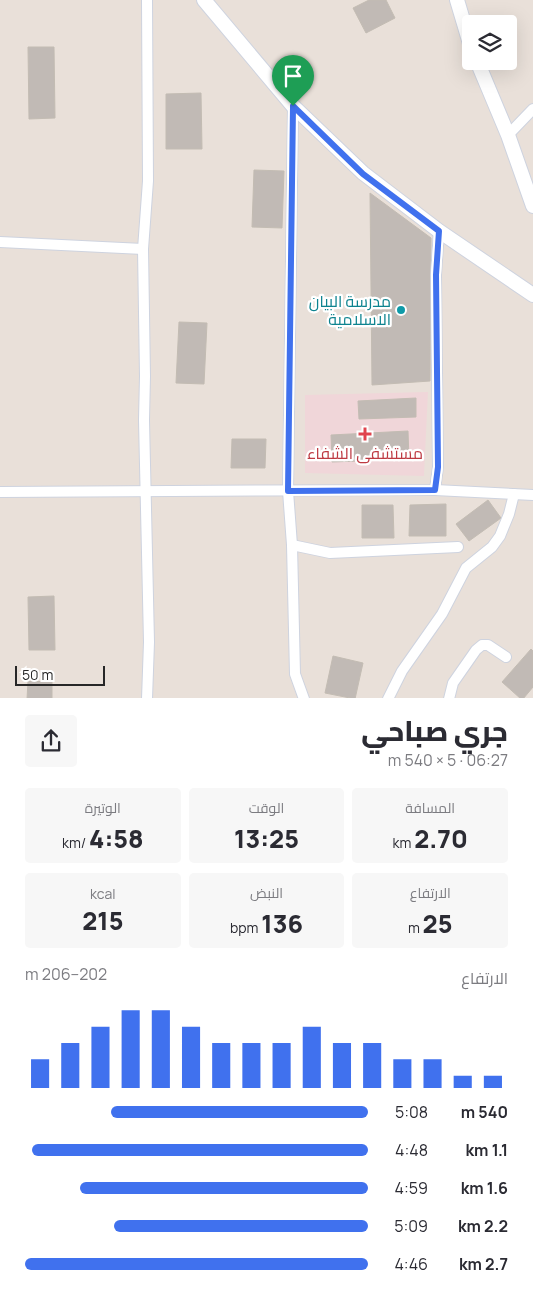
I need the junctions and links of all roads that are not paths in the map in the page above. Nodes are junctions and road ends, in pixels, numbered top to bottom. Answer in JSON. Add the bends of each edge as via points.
{"nodes":[{"id":1,"x":147,"y":0,"type":"edge"},
{"id":2,"x":204,"y":0,"type":"edge"},
{"id":3,"x":457,"y":0,"type":"edge"},
{"id":4,"x":462,"y":17,"type":"edge"},
{"id":5,"x":481,"y":70,"type":"edge"},
{"id":6,"x":293,"y":106,"type":"junction"},
{"id":7,"x":533,"y":109,"type":"edge"},
{"id":8,"x":508,"y":135,"type":"junction"},
{"id":9,"x":533,"y":206,"type":"edge"},
{"id":10,"x":439,"y":231,"type":"junction"},
{"id":11,"x":0,"y":242,"type":"edge"},
{"id":12,"x":143,"y":249,"type":"junction"},
{"id":13,"x":533,"y":295,"type":"edge"},
{"id":14,"x":146,"y":490,"type":"junction"},
{"id":15,"x":435,"y":490,"type":"junction"},
{"id":16,"x":288,"y":491,"type":"junction"},
{"id":17,"x":0,"y":492,"type":"edge"},
{"id":18,"x":514,"y":494,"type":"junction"},
{"id":19,"x":533,"y":495,"type":"edge"},
{"id":20,"x":292,"y":545,"type":"junction"},
{"id":21,"x":458,"y":548,"type":"dead end"},
{"id":22,"x":506,"y":657,"type":"dead end"},
{"id":23,"x":147,"y":698,"type":"edge"},
{"id":24,"x":304,"y":698,"type":"edge"},
{"id":25,"x":388,"y":698,"type":"edge"},
{"id":26,"x":449,"y":698,"type":"edge"}],
"edges":[{"from":1,"to":12,"type":"street","via":[[148,180]]},
{"from":2,"to":6,"type":"street"},
{"from":3,"to":4,"type":"street"},
{"from":5,"to":8,"type":"street"},
{"from":6,"to":10,"type":"street","via":[[363,174]]},
{"from":6,"to":16,"type":"street"},
{"from":7,"to":8,"type":"street"},
{"from":8,"to":9,"type":"street"},
{"from":10,"to":13,"type":"street"},
{"from":10,"to":15,"type":"street","via":[[436,275],[438,467]]},
{"from":11,"to":12,"type":"street"},
{"from":12,"to":14,"type":"street"},
{"from":14,"to":16,"type":"street"},
{"from":14,"to":17,"type":"street"},
{"from":14,"to":23,"type":"street"},
{"from":15,"to":16,"type":"street"},
{"from":15,"to":18,"type":"street"},
{"from":16,"to":20,"type":"street"},
{"from":18,"to":19,"type":"street"},
{"from":18,"to":25,"type":"street","via":[[500,536],[492,547],[466,568],[442,614],[402,671]]},
{"from":20,"to":21,"type":"street","via":[[330,553]]},
{"from":20,"to":24,"type":"street","via":[[296,674]]},
{"from":22,"to":26,"type":"street","via":[[488,645],[482,645],[453,683]]}]}
